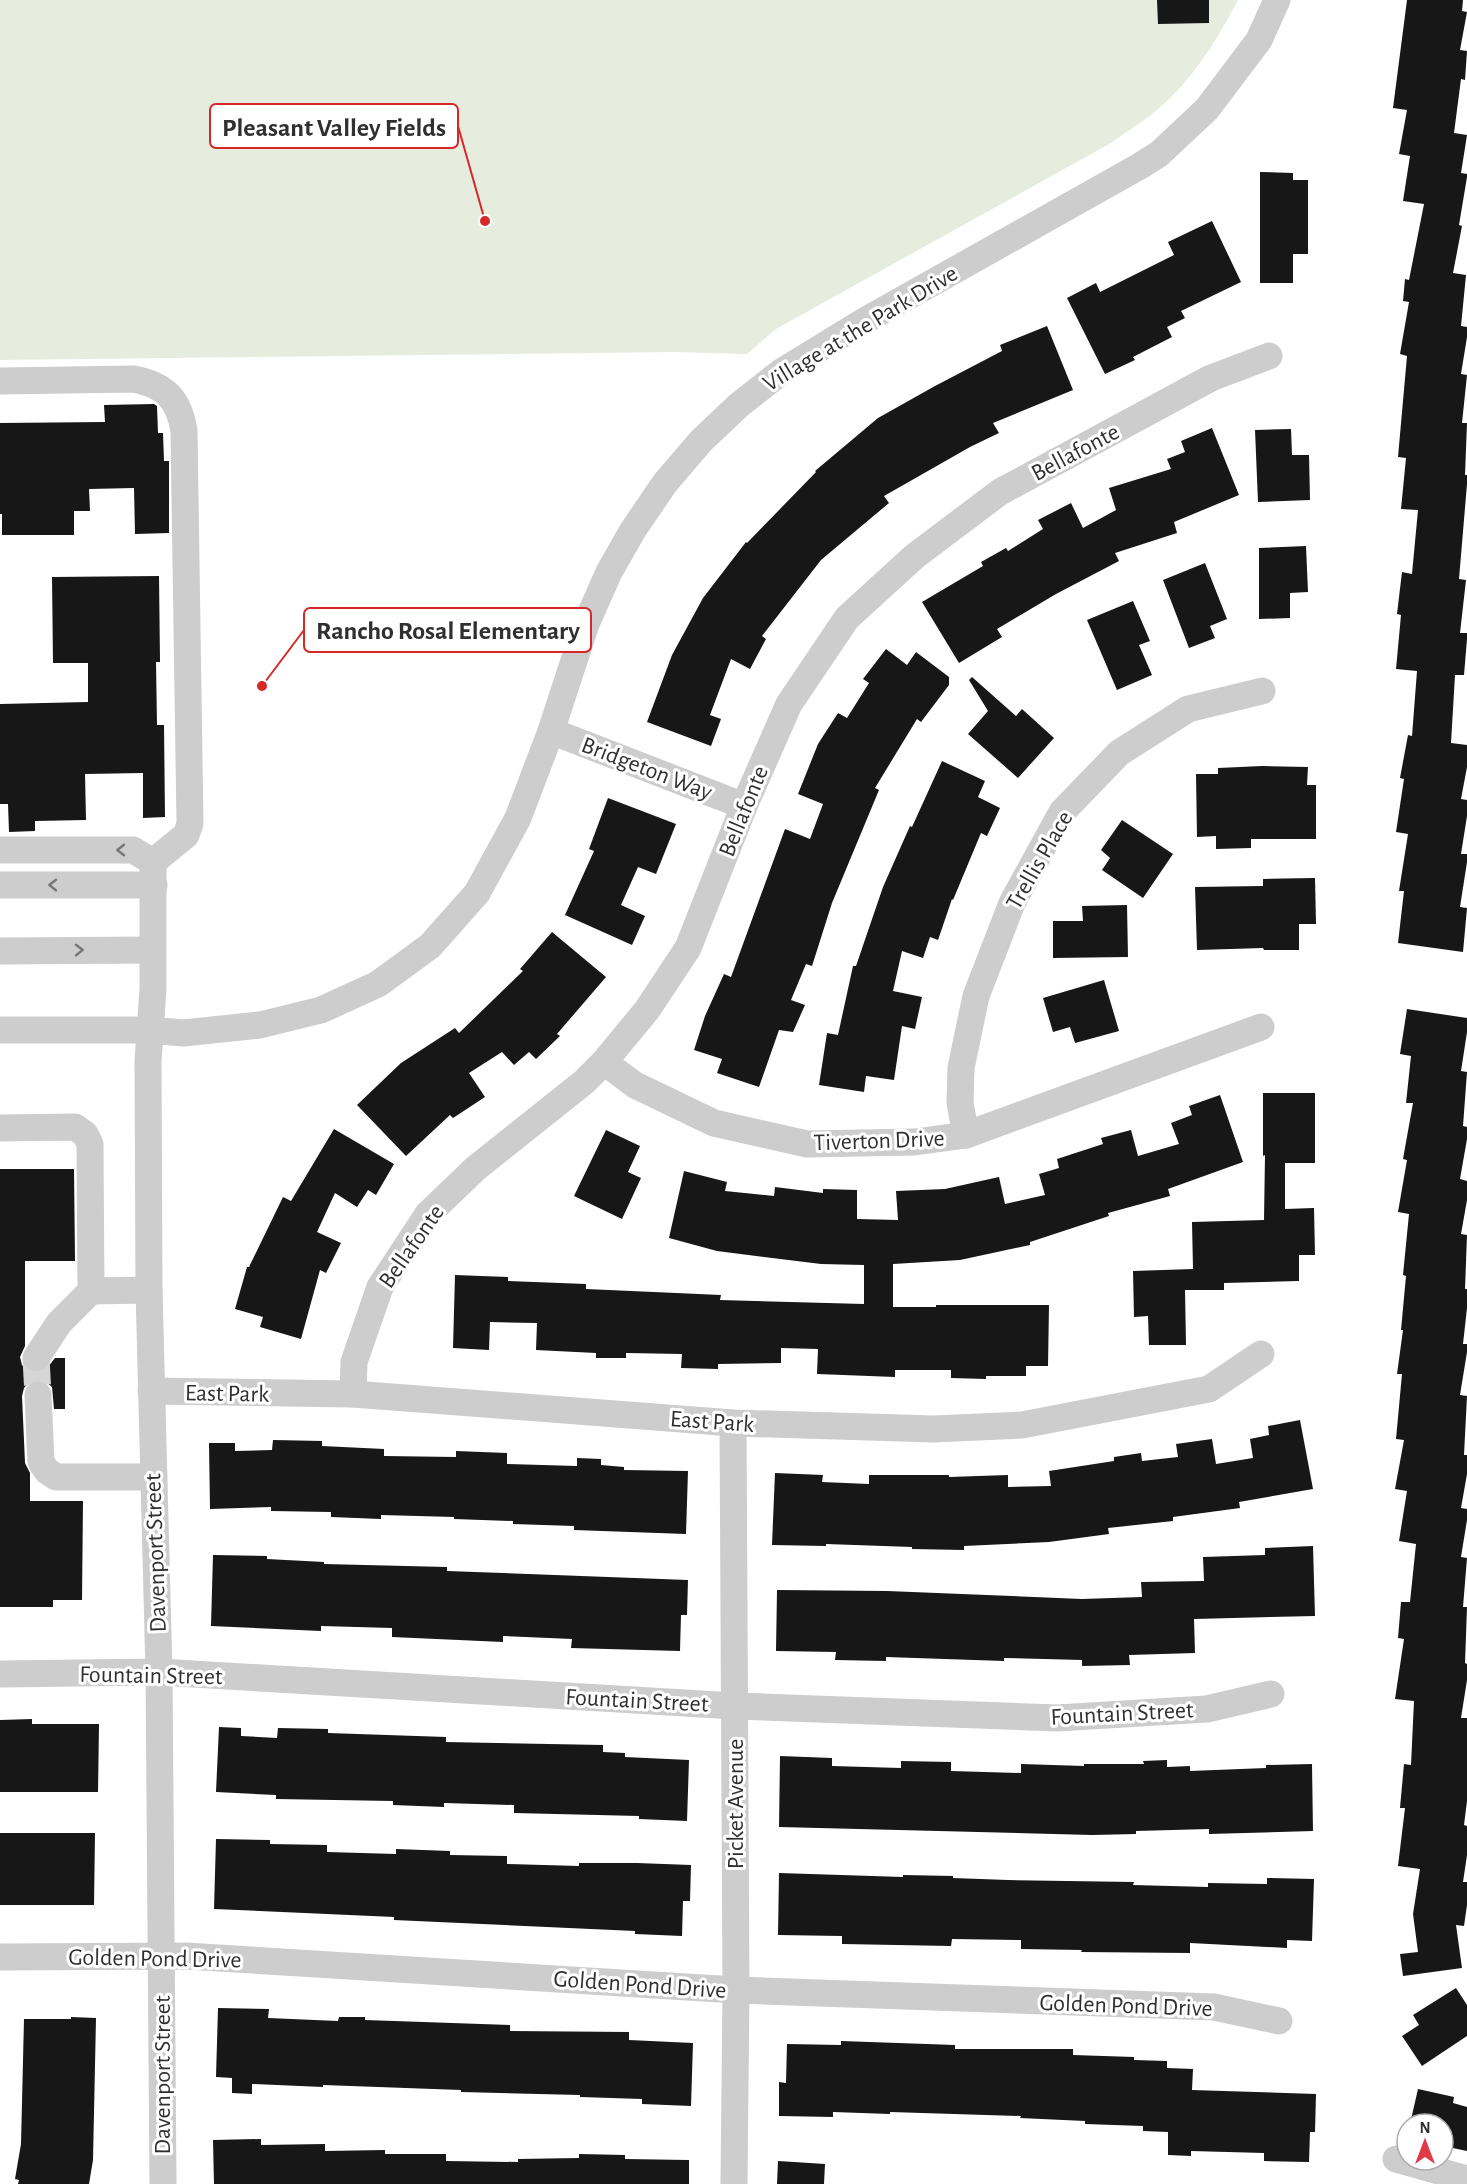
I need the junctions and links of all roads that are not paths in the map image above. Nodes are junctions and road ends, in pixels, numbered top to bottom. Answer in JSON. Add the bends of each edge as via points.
{"nodes":[{"id":1,"x":1277,"y":0,"type":"edge"},
{"id":2,"x":1269,"y":356,"type":"dead end"},
{"id":3,"x":0,"y":381,"type":"edge"},
{"id":4,"x":1262,"y":691,"type":"dead end"},
{"id":5,"x":550,"y":731,"type":"junction"},
{"id":6,"x":744,"y":806,"type":"junction"},
{"id":7,"x":0,"y":850,"type":"edge"},
{"id":8,"x":153,"y":874,"type":"junction"},
{"id":9,"x":0,"y":885,"type":"edge"},
{"id":10,"x":152,"y":950,"type":"junction"},
{"id":11,"x":0,"y":951,"type":"edge"},
{"id":12,"x":1261,"y":1027,"type":"dead end"},
{"id":13,"x":0,"y":1030,"type":"edge"},
{"id":14,"x":150,"y":1030,"type":"junction"},
{"id":15,"x":604,"y":1062,"type":"junction"},
{"id":16,"x":0,"y":1128,"type":"edge"},
{"id":17,"x":966,"y":1135,"type":"junction"},
{"id":18,"x":148,"y":1290,"type":"junction"},
{"id":19,"x":91,"y":1291,"type":"junction"},
{"id":20,"x":1261,"y":1354,"type":"dead end"},
{"id":21,"x":36,"y":1358,"type":"tunnel mouth"},
{"id":22,"x":151,"y":1391,"type":"junction"},
{"id":23,"x":353,"y":1394,"type":"junction"},
{"id":24,"x":38,"y":1395,"type":"tunnel mouth"},
{"id":25,"x":733,"y":1423,"type":"junction"},
{"id":26,"x":153,"y":1477,"type":"junction"},
{"id":27,"x":159,"y":1672,"type":"junction"},
{"id":28,"x":0,"y":1674,"type":"edge"},
{"id":29,"x":1272,"y":1694,"type":"dead end"},
{"id":30,"x":735,"y":1706,"type":"junction"},
{"id":31,"x":162,"y":1955,"type":"junction"},
{"id":32,"x":0,"y":1957,"type":"edge"},
{"id":33,"x":736,"y":1990,"type":"junction"},
{"id":34,"x":1279,"y":2021,"type":"dead end"},
{"id":35,"x":1442,"y":2172,"type":"edge"},
{"id":36,"x":1467,"y":2179,"type":"edge"},
{"id":37,"x":163,"y":2184,"type":"edge"},
{"id":38,"x":734,"y":2184,"type":"edge"}],
"edges":[{"from":1,"to":5,"type":"street","name":"Village at the Park Drive","via":[[1259,40],[1208,109],[1159,154],[791,366],[739,405],[701,441],[665,483],[609,572],[586,624]]},
{"from":2,"to":6,"type":"street","name":"Bellafonte","via":[[1211,378],[1000,492],[915,556],[847,618],[789,704]]},
{"from":3,"to":8,"type":"street","via":[[142,380],[167,392],[182,416],[190,824],[186,836]]},
{"from":4,"to":17,"type":"street","name":"Trellis Place","via":[[1188,709],[1119,753],[1062,812],[1012,903],[976,996],[961,1068],[960,1103]]},
{"from":5,"to":6,"type":"street","name":"Bridgeton Way"},
{"from":5,"to":14,"type":"street","name":"Village at the Park Drive","via":[[518,818],[477,893],[430,946],[378,984],[321,1010],[260,1025],[183,1034]]},
{"from":6,"to":15,"type":"street","name":"Bellafonte","via":[[688,948],[647,1010]]},
{"from":8,"to":7,"type":"street","one_way":true,"via":[[133,850]]},
{"from":8,"to":9,"type":"street","one_way":true},
{"from":8,"to":10,"type":"street","name":"Davenport Street"},
{"from":11,"to":10,"type":"street","one_way":true},
{"from":10,"to":14,"type":"street","name":"Davenport Street"},
{"from":12,"to":17,"type":"street","name":"Tiverton Drive"},
{"from":13,"to":14,"type":"street","name":"Village at the Park Drive"},
{"from":14,"to":18,"type":"street","name":"Davenport Street"},
{"from":15,"to":17,"type":"street","name":"Tiverton Drive","via":[[635,1085],[714,1123],[807,1144],[915,1142]]},
{"from":15,"to":23,"type":"street","name":"Bellafonte","via":[[476,1168],[428,1214],[380,1287],[354,1362]]},
{"from":16,"to":19,"type":"street","via":[[75,1127],[85,1134],[90,1144]]},
{"from":18,"to":19,"type":"street"},
{"from":18,"to":22,"type":"street","name":"Davenport Street"},
{"from":19,"to":21,"type":"street","via":[[59,1323]]},
{"from":20,"to":25,"type":"street","name":"East Park","via":[[1209,1389],[1022,1425],[934,1430]]},
{"from":22,"to":23,"type":"street","name":"East Park"},
{"from":22,"to":26,"type":"street","name":"Davenport Street"},
{"from":23,"to":25,"type":"street","name":"East Park"},
{"from":24,"to":26,"type":"street","via":[[41,1462],[47,1471],[56,1477]]},
{"from":25,"to":30,"type":"street","name":"Picket Avenue"},
{"from":26,"to":27,"type":"street","name":"Davenport Street"},
{"from":27,"to":28,"type":"street","name":"Fountain Street"},
{"from":27,"to":30,"type":"street","name":"Fountain Street"},
{"from":27,"to":31,"type":"street","name":"Davenport Street"},
{"from":29,"to":30,"type":"street","name":"Fountain Street","via":[[1207,1709],[1057,1718]]},
{"from":30,"to":33,"type":"street","name":"Picket Avenue"},
{"from":31,"to":32,"type":"street","name":"Golden Pond Drive"},
{"from":31,"to":33,"type":"street","name":"Golden Pond Drive"},
{"from":31,"to":37,"type":"street","name":"Davenport Street"},
{"from":33,"to":34,"type":"street","name":"Golden Pond Drive","via":[[1214,2007]]},
{"from":33,"to":38,"type":"street","name":"Picket Avenue"},
{"from":35,"to":36,"type":"street"}]}
